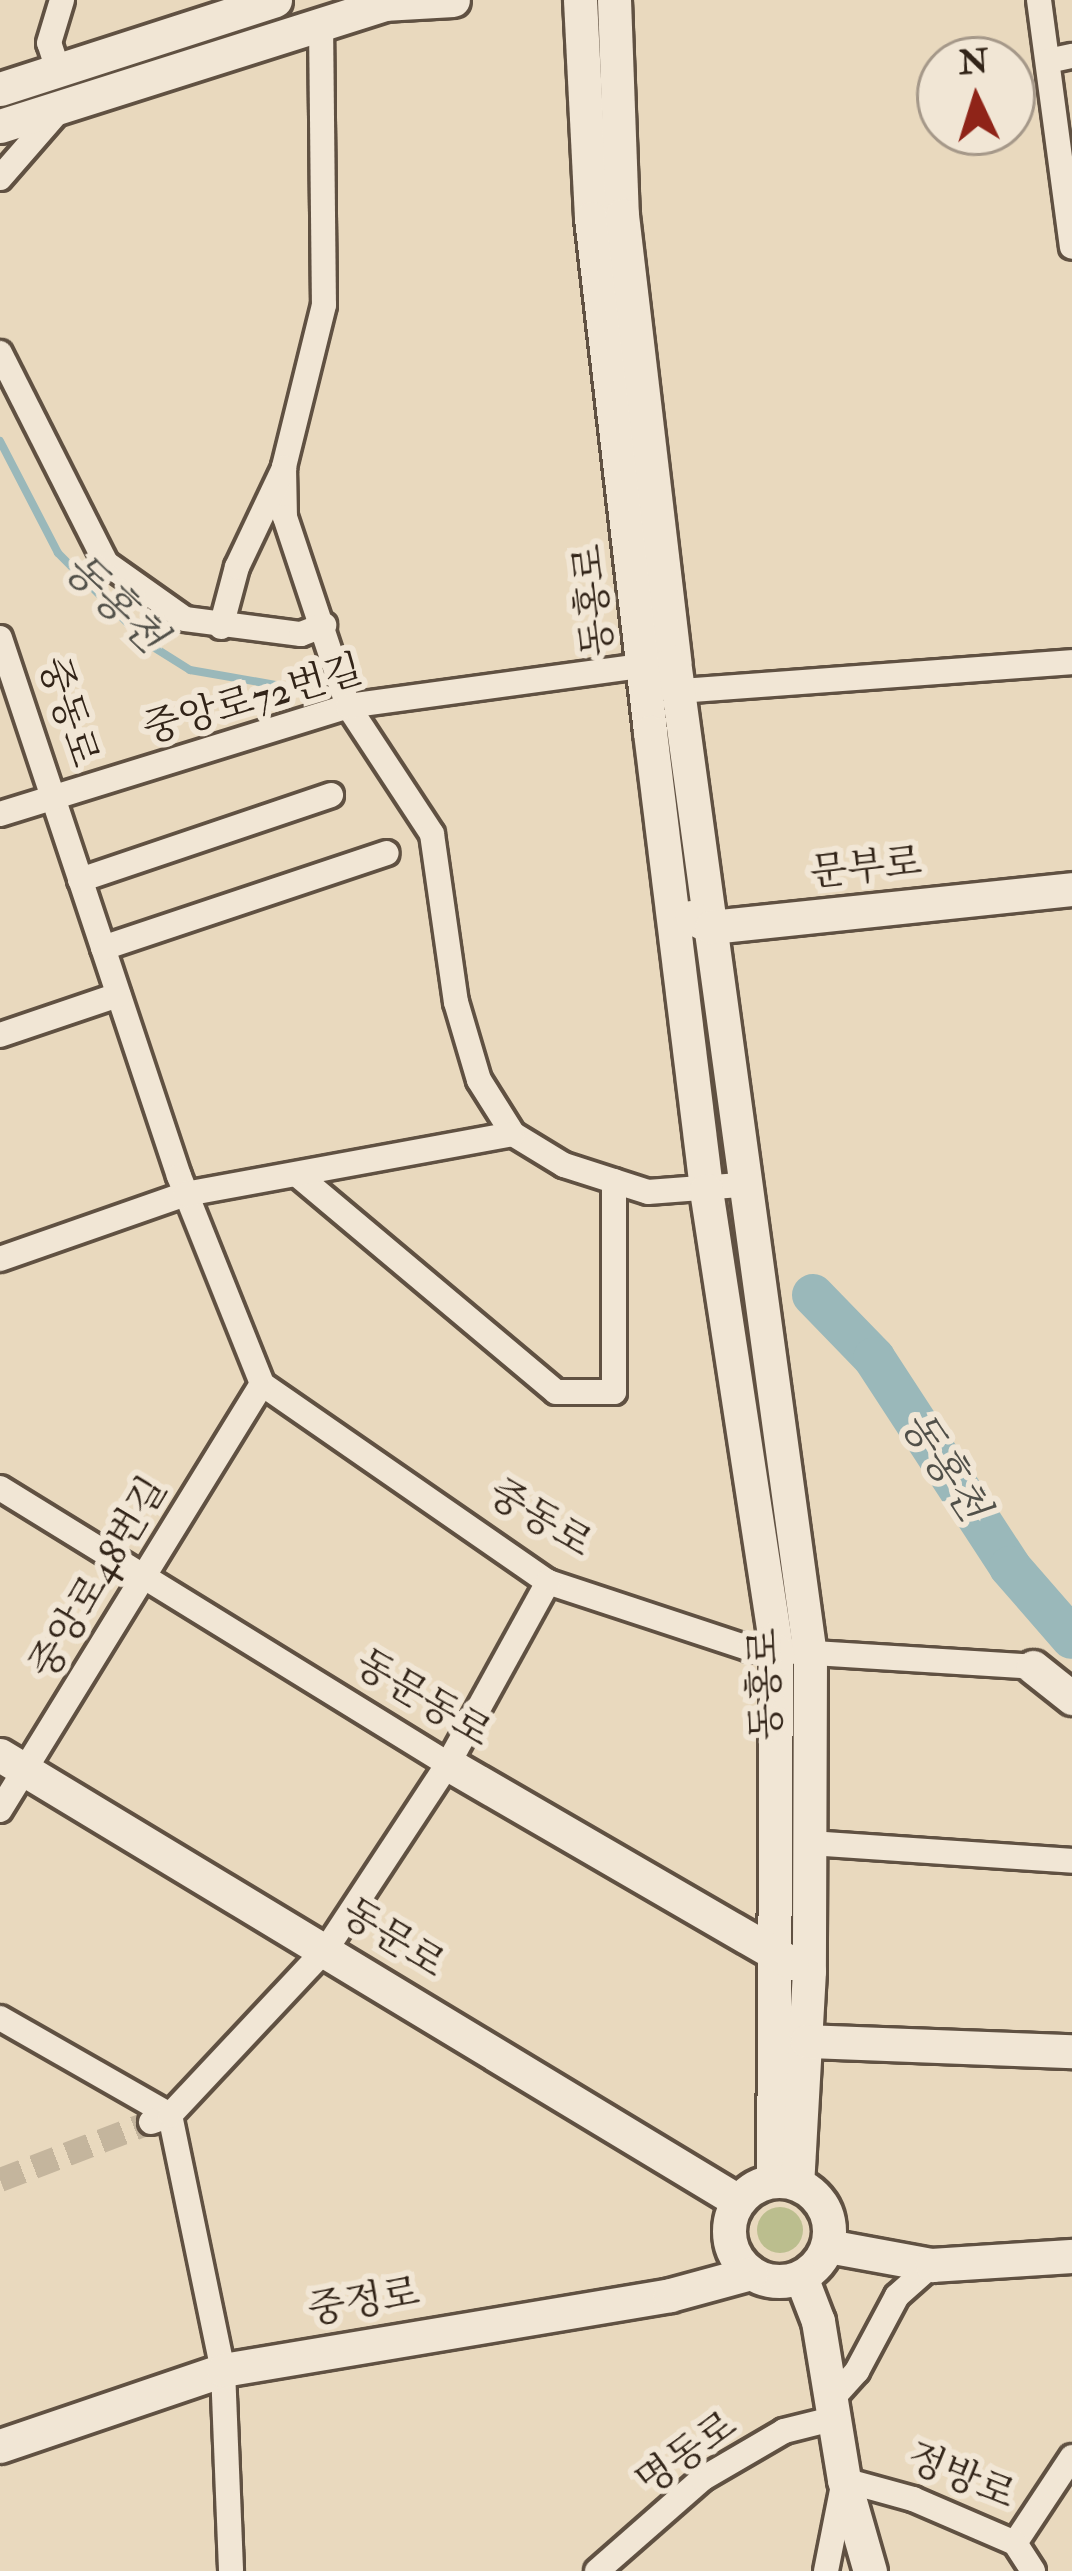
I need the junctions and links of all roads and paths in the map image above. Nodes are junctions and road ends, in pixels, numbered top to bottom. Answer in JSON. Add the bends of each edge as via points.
{"nodes":[{"id":1,"x":62,"y":0,"type":"edge"},
{"id":2,"x":274,"y":0,"type":"edge"},
{"id":3,"x":453,"y":0,"type":"edge"},
{"id":4,"x":556,"y":0,"type":"edge"},
{"id":5,"x":580,"y":0,"type":"edge"},
{"id":6,"x":614,"y":0,"type":"edge"},
{"id":7,"x":624,"y":0,"type":"edge"},
{"id":8,"x":1039,"y":0,"type":"edge"},
{"id":9,"x":390,"y":2,"type":"edge"},
{"id":10,"x":321,"y":23,"type":"junction"},
{"id":11,"x":1060,"y":58,"type":"edge"},
{"id":12,"x":39,"y":91,"type":"edge"},
{"id":13,"x":600,"y":123,"type":"junction"},
{"id":14,"x":0,"y":126,"type":"edge"},
{"id":15,"x":0,"y":178,"type":"edge"},
{"id":16,"x":1072,"y":247,"type":"edge"},
{"id":17,"x":0,"y":353,"type":"edge"},
{"id":18,"x":284,"y":467,"type":"junction"},
{"id":19,"x":324,"y":625,"type":"junction"},
{"id":20,"x":220,"y":627,"type":"junction"},
{"id":21,"x":0,"y":638,"type":"edge"},
{"id":22,"x":1072,"y":662,"type":"edge"},
{"id":23,"x":666,"y":672,"type":"junction"},
{"id":24,"x":347,"y":706,"type":"junction"},
{"id":25,"x":331,"y":795,"type":"dead end"},
{"id":26,"x":52,"y":796,"type":"junction"},
{"id":27,"x":0,"y":814,"type":"edge"},
{"id":28,"x":387,"y":853,"type":"dead end"},
{"id":29,"x":80,"y":880,"type":"junction"},
{"id":30,"x":1072,"y":889,"type":"edge"},
{"id":31,"x":674,"y":908,"type":"junction"},
{"id":32,"x":711,"y":927,"type":"junction"},
{"id":33,"x":103,"y":948,"type":"junction"},
{"id":34,"x":118,"y":994,"type":"junction"},
{"id":35,"x":0,"y":1035,"type":"edge"},
{"id":36,"x":513,"y":1134,"type":"junction"},
{"id":37,"x":300,"y":1178,"type":"junction"},
{"id":38,"x":614,"y":1181,"type":"junction"},
{"id":39,"x":740,"y":1185,"type":"junction"},
{"id":40,"x":706,"y":1190,"type":"junction"},
{"id":41,"x":186,"y":1194,"type":"junction"},
{"id":42,"x":0,"y":1259,"type":"edge"},
{"id":43,"x":262,"y":1384,"type":"junction"},
{"id":44,"x":0,"y":1488,"type":"edge"},
{"id":45,"x":140,"y":1575,"type":"junction"},
{"id":46,"x":548,"y":1582,"type":"junction"},
{"id":47,"x":776,"y":1650,"type":"junction"},
{"id":48,"x":810,"y":1655,"type":"junction"},
{"id":49,"x":1033,"y":1667,"type":"joint"},
{"id":50,"x":1072,"y":1698,"type":"edge"},
{"id":51,"x":14,"y":1763,"type":"edge"},
{"id":52,"x":448,"y":1764,"type":"junction"},
{"id":53,"x":0,"y":1810,"type":"edge"},
{"id":54,"x":811,"y":1843,"type":"junction"},
{"id":55,"x":1072,"y":1861,"type":"edge"},
{"id":56,"x":327,"y":1948,"type":"junction"},
{"id":57,"x":775,"y":1955,"type":"junction"},
{"id":58,"x":809,"y":1971,"type":"junction"},
{"id":59,"x":0,"y":2018,"type":"edge"},
{"id":60,"x":807,"y":2041,"type":"junction"},
{"id":61,"x":1072,"y":2050,"type":"edge"},
{"id":62,"x":161,"y":2118,"type":"junction"},
{"id":63,"x":785,"y":2182,"type":"junction"},
{"id":64,"x":738,"y":2201,"type":"junction"},
{"id":65,"x":828,"y":2246,"type":"junction"},
{"id":66,"x":1072,"y":2256,"type":"edge"},
{"id":67,"x":932,"y":2265,"type":"junction"},
{"id":68,"x":751,"y":2273,"type":"junction"},
{"id":69,"x":801,"y":2276,"type":"junction"},
{"id":70,"x":224,"y":2370,"type":"junction"},
{"id":71,"x":831,"y":2409,"type":"junction"},
{"id":72,"x":0,"y":2446,"type":"edge"},
{"id":73,"x":1072,"y":2457,"type":"edge"},
{"id":74,"x":844,"y":2480,"type":"junction"},
{"id":75,"x":1015,"y":2543,"type":"junction"},
{"id":76,"x":231,"y":2571,"type":"edge"},
{"id":77,"x":597,"y":2571,"type":"edge"},
{"id":78,"x":826,"y":2571,"type":"edge"},
{"id":79,"x":870,"y":2571,"type":"edge"},
{"id":80,"x":1033,"y":2571,"type":"edge"}],
"edges":[{"from":1,"to":12,"type":"street"},
{"from":2,"to":12,"type":"main road"},
{"from":3,"to":9,"type":"main road"},
{"from":4,"to":13,"type":"main road","via":[[573,29]]},
{"from":5,"to":13,"type":"main road","name":"동홍로"},
{"from":6,"to":13,"type":"main road","name":"동홍로"},
{"from":7,"to":13,"type":"main road"},
{"from":8,"to":11,"type":"street"},
{"from":9,"to":10,"type":"main road"},
{"from":10,"to":12,"type":"main road"},
{"from":10,"to":18,"type":"street","via":[[323,304]]},
{"from":11,"to":16,"type":"street"},
{"from":12,"to":14,"type":"main road"},
{"from":12,"to":15,"type":"street"},
{"from":13,"to":23,"type":"main road","name":"동홍로"},
{"from":17,"to":20,"type":"street","via":[[106,562],[185,619]]},
{"from":18,"to":19,"type":"street","via":[[285,517]]},
{"from":18,"to":20,"type":"street","via":[[237,568]]},
{"from":19,"to":20,"type":"street","via":[[301,634]]},
{"from":19,"to":24,"type":"street"},
{"from":21,"to":26,"type":"street","name":"중동로"},
{"from":22,"to":23,"type":"street"},
{"from":23,"to":24,"type":"street","name":"중앙로72번길"},
{"from":23,"to":31,"type":"main road","name":"동홍로"},
{"from":23,"to":32,"type":"main road","name":"동홍로"},
{"from":24,"to":26,"type":"street","name":"중앙로72번길"},
{"from":24,"to":36,"type":"street","via":[[432,834],[450,964],[478,1080]]},
{"from":25,"to":29,"type":"street"},
{"from":26,"to":27,"type":"street","name":"중앙로72번길"},
{"from":26,"to":29,"type":"street","name":"중동로"},
{"from":28,"to":33,"type":"street"},
{"from":29,"to":33,"type":"street","name":"중동로"},
{"from":30,"to":32,"type":"main road","name":"문부로"},
{"from":31,"to":32,"type":"main road"},
{"from":31,"to":40,"type":"main road","name":"동홍로"},
{"from":32,"to":39,"type":"main road","name":"동홍로"},
{"from":33,"to":34,"type":"street","name":"중동로"},
{"from":34,"to":35,"type":"street"},
{"from":34,"to":41,"type":"street","name":"중동로"},
{"from":36,"to":37,"type":"street"},
{"from":36,"to":38,"type":"street","via":[[565,1165]]},
{"from":37,"to":38,"type":"street","via":[[556,1392],[614,1391]]},
{"from":37,"to":41,"type":"street"},
{"from":38,"to":40,"type":"street","via":[[648,1192]]},
{"from":39,"to":40,"type":"street"},
{"from":39,"to":48,"type":"main road","name":"동홍로"},
{"from":40,"to":47,"type":"main road","name":"동홍로"},
{"from":41,"to":42,"type":"street"},
{"from":41,"to":43,"type":"street","name":"중동로"},
{"from":43,"to":45,"type":"street","name":"중앙로48번길"},
{"from":43,"to":46,"type":"street","name":"중동로"},
{"from":44,"to":45,"type":"street","name":"동문동로"},
{"from":45,"to":51,"type":"street","name":"중앙로48번길"},
{"from":45,"to":52,"type":"street","name":"동문동로"},
{"from":46,"to":47,"type":"street","name":"중동로"},
{"from":46,"to":52,"type":"street"},
{"from":47,"to":48,"type":"street","name":"중동로"},
{"from":47,"to":57,"type":"main road","name":"동홍로"},
{"from":48,"to":49,"type":"street","name":"중동로"},
{"from":48,"to":54,"type":"main road","name":"동홍로"},
{"from":49,"to":50,"type":"main road","name":"중동로"},
{"from":51,"to":53,"type":"street","name":"중앙로48번길"},
{"from":51,"to":56,"type":"main road","name":"동문로"},
{"from":52,"to":56,"type":"street"},
{"from":52,"to":57,"type":"main road","name":"동문동로"},
{"from":54,"to":55,"type":"street"},
{"from":54,"to":58,"type":"main road","name":"동홍로"},
{"from":56,"to":62,"type":"street"},
{"from":56,"to":64,"type":"main road","name":"동문로"},
{"from":57,"to":58,"type":"main road","name":"동문동로"},
{"from":57,"to":63,"type":"main road","name":"동홍로"},
{"from":58,"to":60,"type":"main road","name":"동홍로"},
{"from":59,"to":62,"type":"street"},
{"from":60,"to":61,"type":"main road"},
{"from":60,"to":63,"type":"main road","name":"동홍로"},
{"from":62,"to":70,"type":"street"},
{"from":63,"to":64,"type":"main road"},
{"from":63,"to":65,"type":"main road","via":[[826,2212]]},
{"from":64,"to":68,"type":"main road","via":[[730,2243]]},
{"from":65,"to":67,"type":"main road"},
{"from":65,"to":69,"type":"main road"},
{"from":66,"to":67,"type":"main road"},
{"from":67,"to":71,"type":"street","via":[[897,2296]]},
{"from":68,"to":69,"type":"main road","via":[[772,2281]]},
{"from":68,"to":70,"type":"main road","name":"중정로","via":[[670,2295]]},
{"from":69,"to":71,"type":"main road","name":"정방로","via":[[818,2321]]},
{"from":70,"to":72,"type":"main road","name":"중정로"},
{"from":70,"to":76,"type":"street"},
{"from":71,"to":74,"type":"main road","name":"정방로"},
{"from":71,"to":77,"type":"street","name":"명동로","via":[[702,2480]]},
{"from":73,"to":75,"type":"street"},
{"from":74,"to":75,"type":"street","name":"정방로","via":[[913,2499]]},
{"from":74,"to":78,"type":"street"},
{"from":74,"to":79,"type":"main road","name":"정방로"},
{"from":75,"to":80,"type":"street","name":"정방로"}]}
